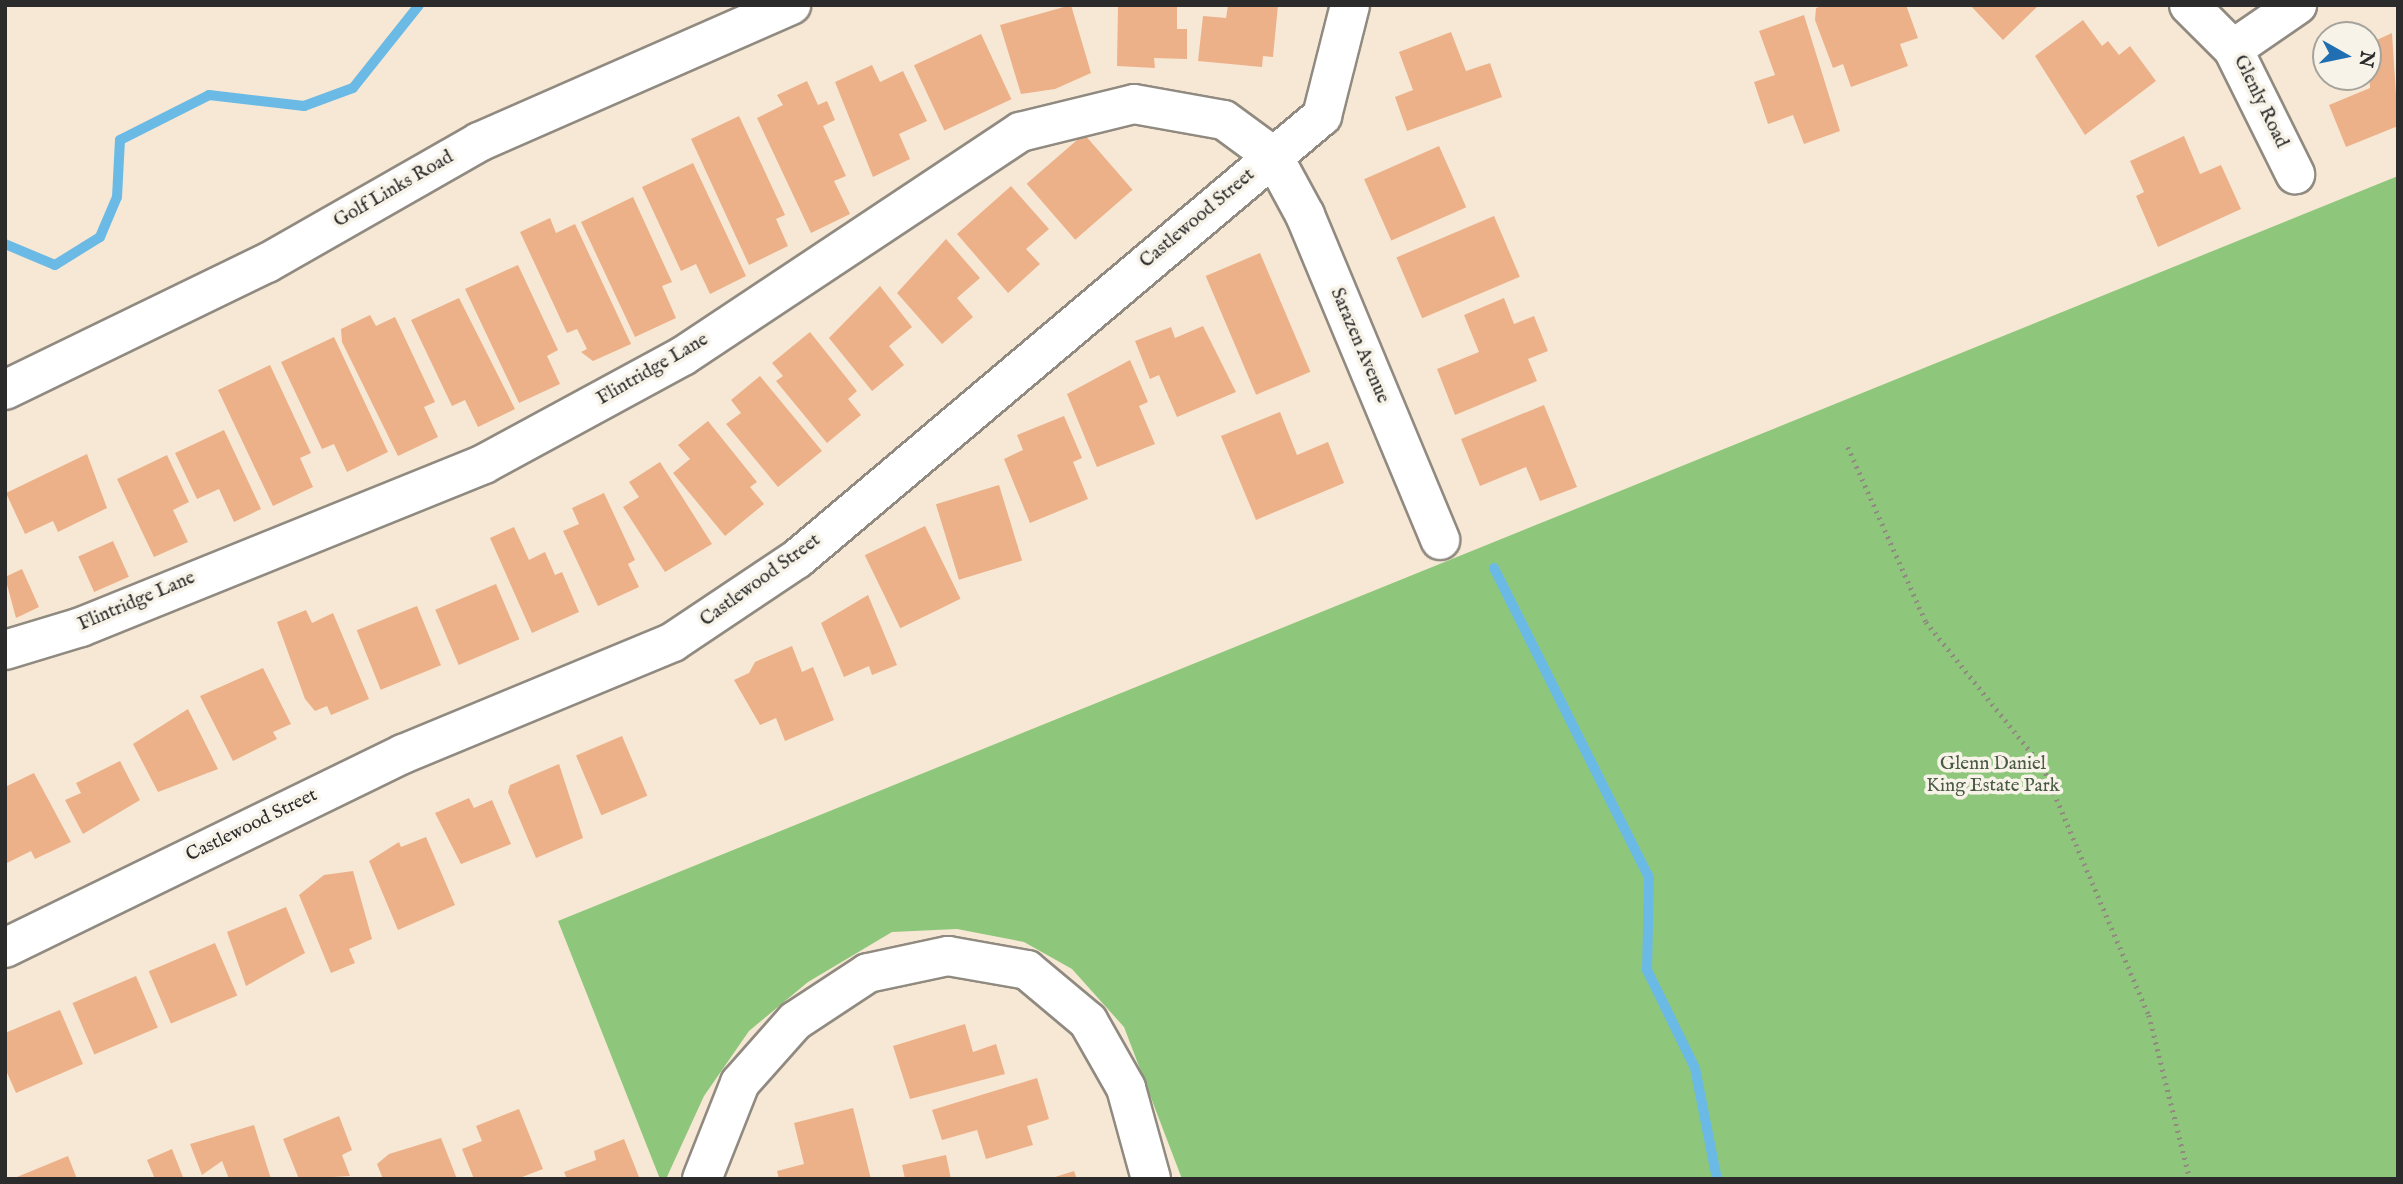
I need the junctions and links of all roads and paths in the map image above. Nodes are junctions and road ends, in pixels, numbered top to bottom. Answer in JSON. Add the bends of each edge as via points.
{"nodes":[{"id":1,"x":791,"y":5,"type":"edge"},
{"id":2,"x":1350,"y":5,"type":"edge"},
{"id":3,"x":2189,"y":5,"type":"edge"},
{"id":4,"x":2297,"y":5,"type":"edge"},
{"id":5,"x":2233,"y":49,"type":"junction"},
{"id":6,"x":1273,"y":156,"type":"junction"},
{"id":7,"x":2295,"y":174,"type":"dead end"},
{"id":8,"x":5,"y":390,"type":"edge"},
{"id":9,"x":1848,"y":447,"type":"dead end"},
{"id":10,"x":1440,"y":540,"type":"dead end"},
{"id":11,"x":5,"y":650,"type":"edge"},
{"id":12,"x":5,"y":948,"type":"edge"},
{"id":13,"x":702,"y":1179,"type":"edge"},
{"id":14,"x":1151,"y":1179,"type":"edge"},
{"id":15,"x":2190,"y":1179,"type":"edge"}],
"edges":[{"from":1,"to":8,"type":"street","name":"Golf Links Road","via":[[480,142],[267,262]]},
{"from":2,"to":6,"type":"street","name":"Castlewood Street","via":[[1322,116]]},
{"from":3,"to":5,"type":"street","name":"Glenly Road"},
{"from":4,"to":5,"type":"street"},
{"from":5,"to":7,"type":"street","name":"Glenly Road"},
{"from":6,"to":10,"type":"street","name":"Sarazen Avenue","via":[[1304,215]]},
{"from":6,"to":11,"type":"street","name":"Flintridge Lane","via":[[1224,120],[1134,104],[1020,132],[683,356],[484,464],[81,627]]},
{"from":6,"to":12,"type":"street","name":"Castlewood Street","via":[[797,559],[673,642],[403,754]]},
{"from":9,"to":15,"type":"path","via":[[1926,622],[2043,767],[2148,1015]]},
{"from":13,"to":14,"type":"street","via":[[740,1083],[795,1021],[868,973],[948,956],[1027,970],[1088,1021],[1126,1088]]}]}
